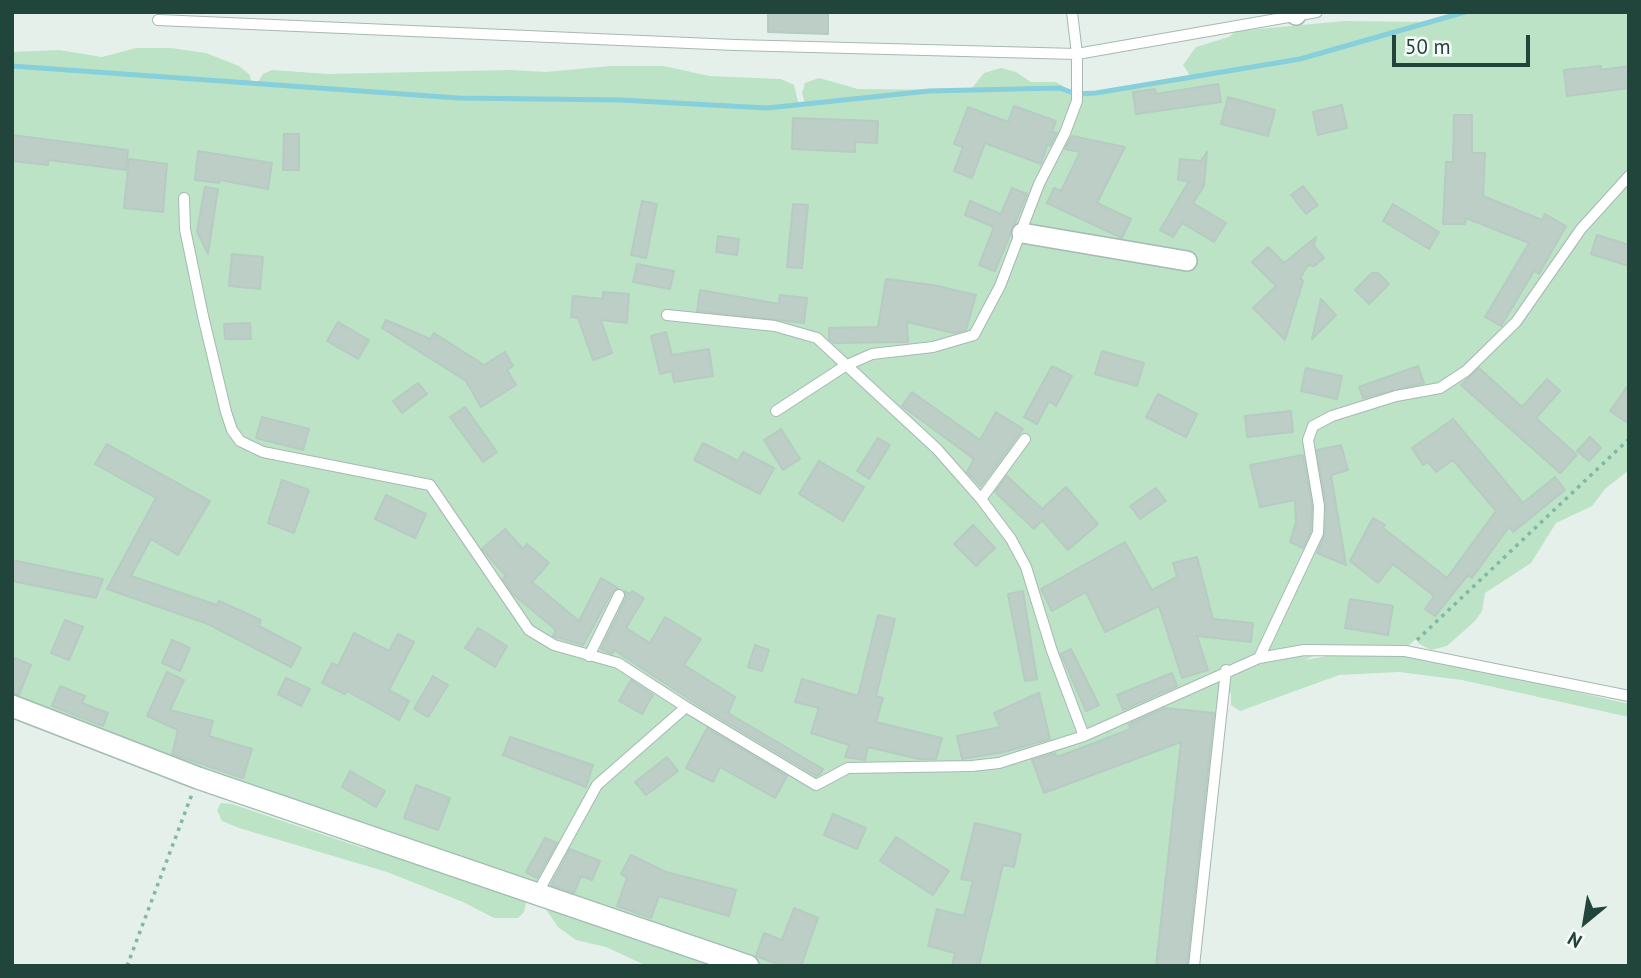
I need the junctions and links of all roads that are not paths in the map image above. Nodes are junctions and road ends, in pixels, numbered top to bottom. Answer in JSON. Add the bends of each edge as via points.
{"nodes":[{"id":1,"x":296,"y":12,"type":"edge"},
{"id":2,"x":1072,"y":12,"type":"edge"},
{"id":3,"x":1317,"y":12,"type":"edge"},
{"id":4,"x":1296,"y":14,"type":"edge"},
{"id":5,"x":158,"y":20,"type":"dead end"},
{"id":6,"x":295,"y":25,"type":"junction"},
{"id":7,"x":1077,"y":54,"type":"junction"},
{"id":8,"x":1629,"y":176,"type":"edge"},
{"id":9,"x":184,"y":198,"type":"dead end"},
{"id":10,"x":1021,"y":233,"type":"junction"},
{"id":11,"x":1187,"y":261,"type":"dead end"},
{"id":12,"x":667,"y":314,"type":"dead end"},
{"id":13,"x":845,"y":366,"type":"junction"},
{"id":14,"x":776,"y":411,"type":"dead end"},
{"id":15,"x":1025,"y":439,"type":"dead end"},
{"id":16,"x":981,"y":499,"type":"junction"},
{"id":17,"x":619,"y":595,"type":"dead end"},
{"id":18,"x":589,"y":656,"type":"junction"},
{"id":19,"x":1259,"y":658,"type":"junction"},
{"id":20,"x":1226,"y":670,"type":"junction"},
{"id":21,"x":1629,"y":696,"type":"edge"},
{"id":22,"x":12,"y":706,"type":"edge"},
{"id":23,"x":686,"y":707,"type":"junction"},
{"id":24,"x":1084,"y":736,"type":"junction"},
{"id":25,"x":537,"y":894,"type":"junction"},
{"id":26,"x":747,"y":966,"type":"edge"},
{"id":27,"x":1194,"y":966,"type":"edge"}],
"edges":[{"from":1,"to":6,"type":"lane"},
{"from":2,"to":7,"type":"lane"},
{"from":3,"to":4,"type":"lane"},
{"from":4,"to":7,"type":"lane"},
{"from":5,"to":6,"type":"lane"},
{"from":6,"to":7,"type":"lane","via":[[735,45]]},
{"from":7,"to":10,"type":"lane","via":[[1077,101]]},
{"from":8,"to":19,"type":"lane","via":[[1581,229],[1516,322],[1466,370],[1440,388],[1396,396],[1313,426],[1308,440],[1319,506],[1318,533]]},
{"from":9,"to":18,"type":"lane","via":[[185,229],[203,316],[226,412],[240,441],[263,452],[430,485],[529,630],[554,645]]},
{"from":10,"to":11,"type":"street"},
{"from":10,"to":13,"type":"lane","via":[[974,335],[933,347],[872,354]]},
{"from":12,"to":13,"type":"lane","via":[[775,326],[808,335],[823,343]]},
{"from":13,"to":14,"type":"lane"},
{"from":13,"to":16,"type":"lane","via":[[921,433]]},
{"from":15,"to":16,"type":"lane"},
{"from":16,"to":24,"type":"lane","via":[[1026,567]]},
{"from":17,"to":18,"type":"lane"},
{"from":18,"to":23,"type":"lane","via":[[632,670]]},
{"from":19,"to":20,"type":"lane"},
{"from":19,"to":21,"type":"lane","via":[[1316,650],[1405,651]]},
{"from":20,"to":24,"type":"lane"},
{"from":20,"to":27,"type":"lane"},
{"from":22,"to":25,"type":"main road","via":[[198,778]]},
{"from":23,"to":24,"type":"lane","via":[[816,785],[848,768],[999,763]]},
{"from":23,"to":25,"type":"lane","via":[[597,785]]},
{"from":25,"to":26,"type":"main road"}]}
